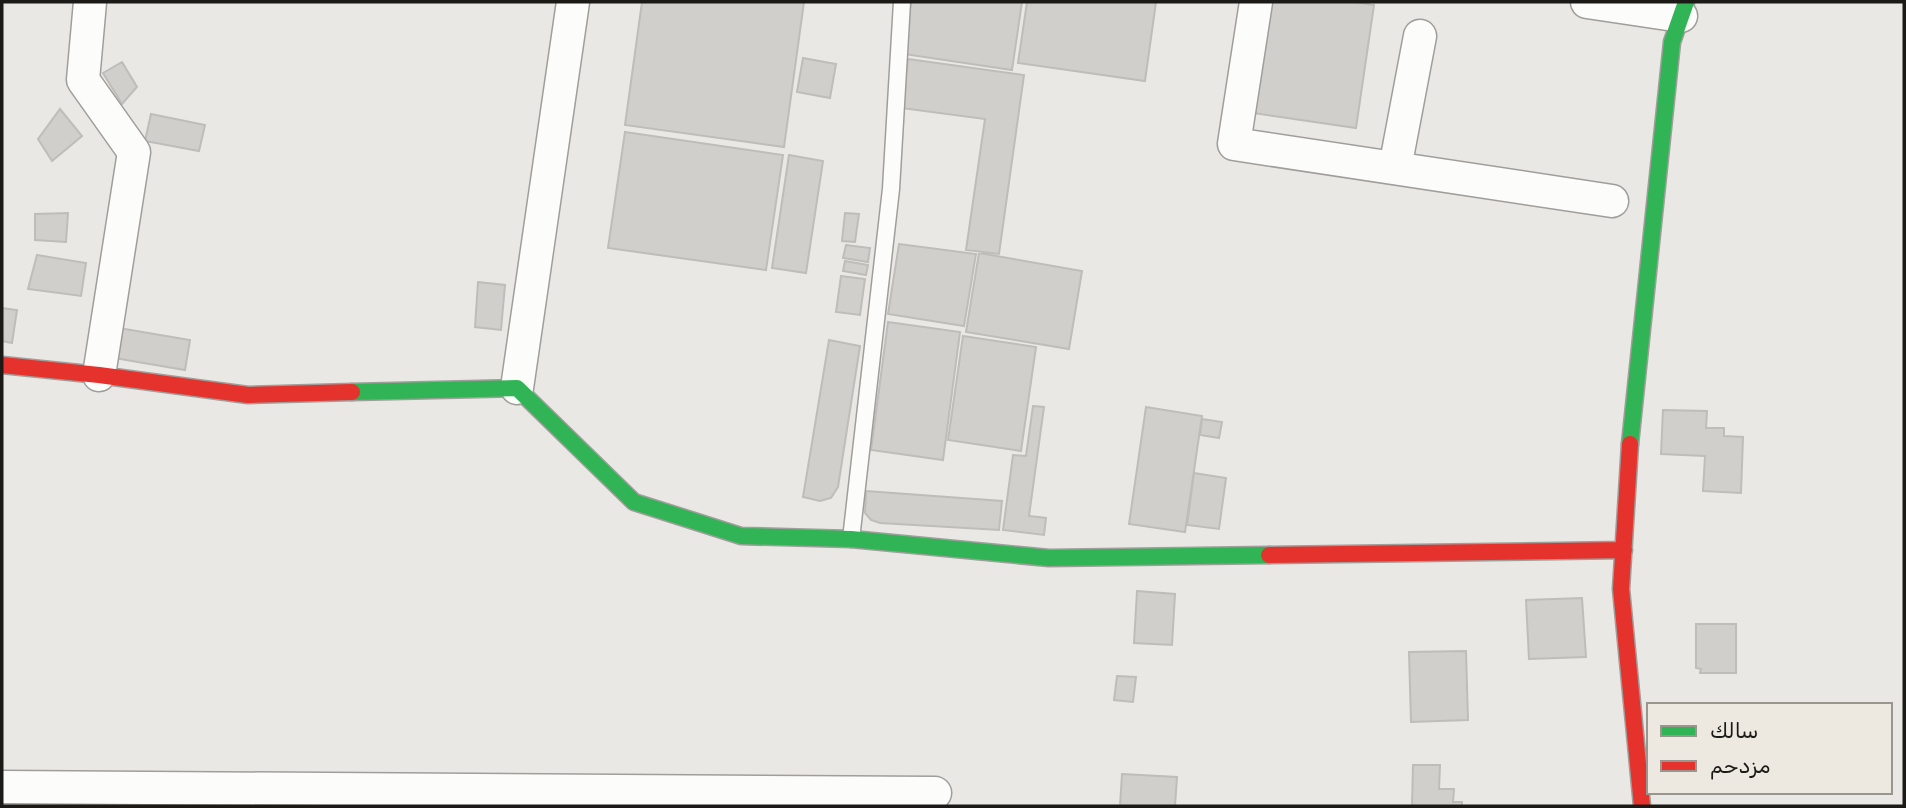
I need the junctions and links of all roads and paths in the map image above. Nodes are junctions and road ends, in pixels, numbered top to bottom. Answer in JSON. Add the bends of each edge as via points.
{"nodes":[{"id":1,"x":90,"y":2,"type":"edge"},
{"id":2,"x":573,"y":2,"type":"edge"},
{"id":3,"x":902,"y":2,"type":"edge"},
{"id":4,"x":1256,"y":2,"type":"edge"},
{"id":5,"x":1587,"y":2,"type":"edge"},
{"id":6,"x":1684,"y":9,"type":"edge"},
{"id":7,"x":1420,"y":36,"type":"dead end"},
{"id":8,"x":1395,"y":168,"type":"junction"},
{"id":9,"x":1612,"y":201,"type":"dead end"},
{"id":10,"x":2,"y":365,"type":"edge"},
{"id":11,"x":99,"y":375,"type":"junction"},
{"id":12,"x":517,"y":388,"type":"junction"},
{"id":13,"x":851,"y":539,"type":"junction"},
{"id":14,"x":1624,"y":550,"type":"junction"},
{"id":15,"x":2,"y":787,"type":"edge"},
{"id":16,"x":935,"y":793,"type":"dead end"},
{"id":17,"x":1642,"y":806,"type":"edge"}],
"edges":[{"from":1,"to":11,"type":"street","via":[[83,80],[135,152]]},
{"from":2,"to":12,"type":"street"},
{"from":3,"to":13,"type":"lane","via":[[891,189]]},
{"from":4,"to":8,"type":"street","via":[[1234,144]]},
{"from":5,"to":6,"type":"street"},
{"from":6,"to":14,"type":"street","via":[[1672,42],[1660,150],[1631,422]]},
{"from":7,"to":8,"type":"street"},
{"from":8,"to":9,"type":"street"},
{"from":10,"to":11,"type":"street"},
{"from":11,"to":12,"type":"street","via":[[248,395]]},
{"from":12,"to":13,"type":"street","via":[[634,502],[741,536]]},
{"from":13,"to":14,"type":"street","via":[[1049,558]]},
{"from":14,"to":17,"type":"street","via":[[1621,589]]},
{"from":15,"to":16,"type":"street"}]}
